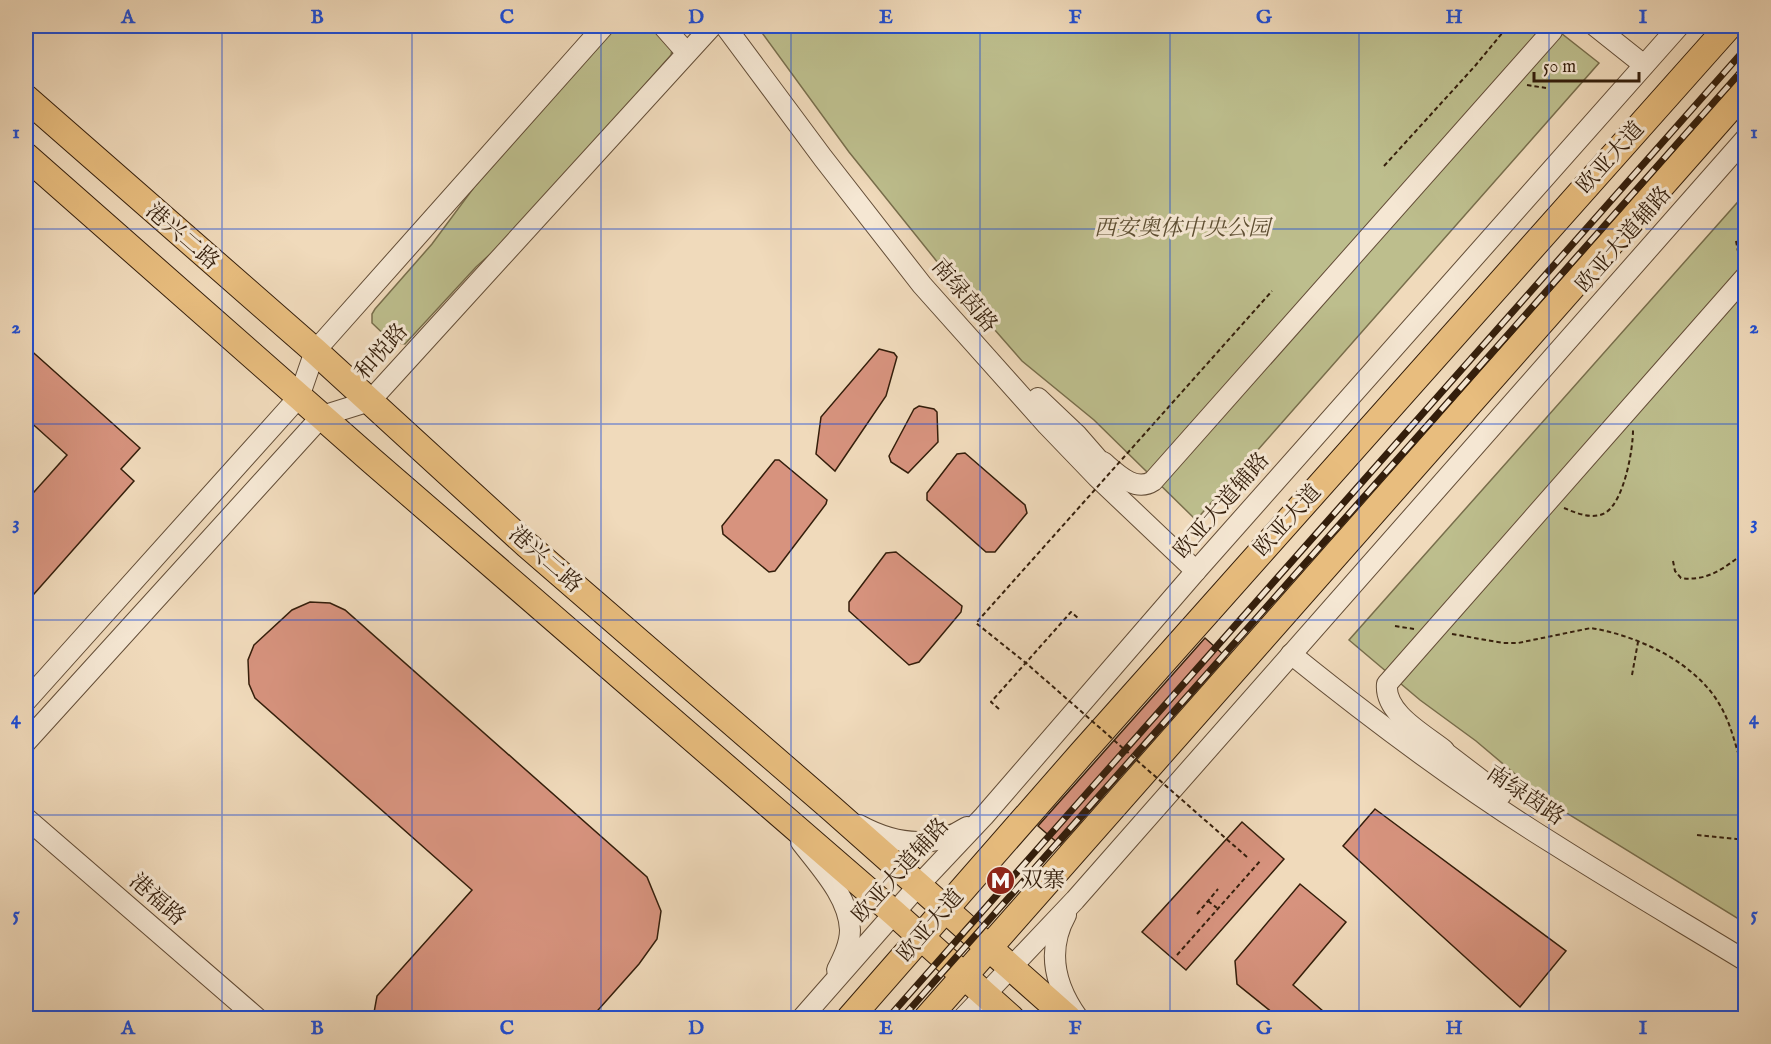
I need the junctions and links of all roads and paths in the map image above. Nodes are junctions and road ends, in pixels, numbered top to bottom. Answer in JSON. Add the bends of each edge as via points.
{"nodes":[{"id":1,"x":604,"y":26,"type":"edge"},
{"id":2,"x":663,"y":26,"type":"edge"},
{"id":3,"x":712,"y":26,"type":"edge"},
{"id":4,"x":725,"y":26,"type":"edge"},
{"id":5,"x":738,"y":26,"type":"edge"},
{"id":6,"x":1508,"y":26,"type":"edge"},
{"id":7,"x":1554,"y":26,"type":"edge"},
{"id":8,"x":1595,"y":26,"type":"edge"},
{"id":9,"x":1613,"y":26,"type":"edge"},
{"id":10,"x":1679,"y":26,"type":"edge"},
{"id":11,"x":1729,"y":26,"type":"edge"},
{"id":12,"x":686,"y":52,"type":"junction"},
{"id":13,"x":1648,"y":61,"type":"junction"},
{"id":14,"x":1746,"y":90,"type":"edge"},
{"id":15,"x":26,"y":98,"type":"edge"},
{"id":16,"x":1743,"y":145,"type":"edge"},
{"id":17,"x":26,"y":156,"type":"edge"},
{"id":18,"x":1384,"y":166,"type":"dead end"},
{"id":19,"x":1746,"y":276,"type":"edge"},
{"id":20,"x":1272,"y":291,"type":"dead end"},
{"id":21,"x":315,"y":351,"type":"junction"},
{"id":22,"x":300,"y":396,"type":"junction"},
{"id":23,"x":370,"y":401,"type":"junction"},
{"id":24,"x":322,"y":416,"type":"junction"},
{"id":25,"x":1632,"y":422,"type":"dead end"},
{"id":26,"x":1097,"y":457,"type":"junction"},
{"id":27,"x":1548,"y":500,"type":"junction"},
{"id":28,"x":1746,"y":551,"type":"edge"},
{"id":29,"x":1673,"y":561,"type":"dead end"},
{"id":30,"x":1200,"y":568,"type":"junction"},
{"id":31,"x":1078,"y":619,"type":"dead end"},
{"id":32,"x":1395,"y":626,"type":"dead end"},
{"id":33,"x":1432,"y":632,"type":"junction"},
{"id":34,"x":1638,"y":642,"type":"junction"},
{"id":35,"x":1295,"y":649,"type":"junction"},
{"id":36,"x":1026,"y":663,"type":"junction"},
{"id":37,"x":1632,"y":675,"type":"dead end"},
{"id":38,"x":26,"y":701,"type":"edge"},
{"id":39,"x":999,"y":709,"type":"dead end"},
{"id":40,"x":26,"y":742,"type":"edge"},
{"id":41,"x":1444,"y":750,"type":"junction"},
{"id":42,"x":777,"y":761,"type":"junction"},
{"id":43,"x":722,"y":764,"type":"junction"},
{"id":44,"x":1746,"y":777,"type":"edge"},
{"id":45,"x":831,"y":808,"type":"junction"},
{"id":46,"x":776,"y":812,"type":"junction"},
{"id":47,"x":984,"y":816,"type":"junction"},
{"id":48,"x":26,"y":818,"type":"edge"},
{"id":49,"x":1697,"y":835,"type":"dead end"},
{"id":50,"x":1746,"y":840,"type":"edge"},
{"id":51,"x":1247,"y":857,"type":"dead end"},
{"id":52,"x":1261,"y":860,"type":"dead end"},
{"id":53,"x":918,"y":886,"type":"junction"},
{"id":54,"x":1218,"y":890,"type":"dead end"},
{"id":55,"x":1075,"y":900,"type":"junction"},
{"id":56,"x":1208,"y":901,"type":"junction"},
{"id":57,"x":1218,"y":908,"type":"junction"},
{"id":58,"x":945,"y":910,"type":"junction"},
{"id":59,"x":894,"y":913,"type":"junction"},
{"id":60,"x":1197,"y":914,"type":"dead end"},
{"id":61,"x":920,"y":938,"type":"junction"},
{"id":62,"x":1746,"y":947,"type":"edge"},
{"id":63,"x":988,"y":949,"type":"junction"},
{"id":64,"x":1177,"y":955,"type":"dead end"},
{"id":65,"x":1746,"y":961,"type":"edge"},
{"id":66,"x":1010,"y":967,"type":"junction"},
{"id":67,"x":965,"y":976,"type":"junction"},
{"id":68,"x":984,"y":994,"type":"junction"},
{"id":69,"x":820,"y":998,"type":"junction"},
{"id":70,"x":257,"y":1018,"type":"edge"},
{"id":71,"x":802,"y":1018,"type":"edge"},
{"id":72,"x":850,"y":1018,"type":"edge"},
{"id":73,"x":927,"y":1018,"type":"edge"},
{"id":74,"x":963,"y":1018,"type":"edge"},
{"id":75,"x":1011,"y":1018,"type":"edge"},
{"id":76,"x":1068,"y":1018,"type":"edge"},
{"id":77,"x":1078,"y":1018,"type":"edge"}],
"edges":[{"from":1,"to":21,"type":"street"},
{"from":2,"to":12,"type":"street"},
{"from":3,"to":12,"type":"street","name":"和悦路"},
{"from":4,"to":30,"type":"street","name":"南绿茵路","via":[[929,293],[1097,477]]},
{"from":5,"to":26,"type":"street","name":"南绿茵路","via":[[865,198],[940,290]]},
{"from":6,"to":18,"type":"path"},
{"from":7,"to":26,"type":"street","via":[[1153,481],[1142,486],[1134,484]]},
{"from":8,"to":13,"type":"street"},
{"from":9,"to":13,"type":"street"},
{"from":10,"to":13,"type":"street","name":"欧亚大道辅路"},
{"from":11,"to":58,"type":"main road","name":"欧亚大道"},
{"from":12,"to":23,"type":"street","name":"和悦路"},
{"from":13,"to":30,"type":"street","name":"欧亚大道辅路"},
{"from":14,"to":63,"type":"main road"},
{"from":15,"to":21,"type":"main road","name":"港兴二路"},
{"from":16,"to":35,"type":"street","name":"欧亚大道辅路"},
{"from":17,"to":22,"type":"main road","name":"港兴二路"},
{"from":19,"to":27,"type":"street"},
{"from":20,"to":36,"type":"path","bridge":true,"via":[[976,623]]},
{"from":21,"to":22,"type":"street"},
{"from":21,"to":23,"type":"main road","name":"港兴二路"},
{"from":22,"to":24,"type":"main road","name":"港兴二路"},
{"from":22,"to":38,"type":"street"},
{"from":23,"to":24,"type":"street","name":"和悦路"},
{"from":23,"to":42,"type":"main road","name":"港兴二路","via":[[528,545]]},
{"from":24,"to":40,"type":"street"},
{"from":24,"to":43,"type":"main road","name":"港兴二路"},
{"from":25,"to":27,"type":"path","via":[[1633,442],[1619,495],[1605,513],[1582,515]]},
{"from":26,"to":30,"type":"street","name":"南绿茵路"},
{"from":27,"to":33,"type":"street"},
{"from":28,"to":29,"type":"path","via":[[1719,572],[1693,580],[1681,578]]},
{"from":30,"to":47,"type":"street","name":"欧亚大道辅路"},
{"from":31,"to":36,"type":"path","via":[[1071,612]]},
{"from":32,"to":33,"type":"path"},
{"from":33,"to":34,"type":"path","via":[[1518,643],[1591,628]]},
{"from":33,"to":41,"type":"street","via":[[1391,678],[1386,692],[1407,721]]},
{"from":34,"to":37,"type":"path"},
{"from":34,"to":44,"type":"path","via":[[1689,669],[1710,690],[1726,719]]},
{"from":35,"to":41,"type":"street","name":"南绿茵路"},
{"from":35,"to":55,"type":"street","name":"欧亚大道辅路"},
{"from":35,"to":65,"type":"street","name":"南绿茵路","via":[[1407,745],[1554,845]]},
{"from":36,"to":39,"type":"path","via":[[991,702]]},
{"from":36,"to":51,"type":"path","bridge":true},
{"from":41,"to":62,"type":"street","name":"南绿茵路","via":[[1515,806]]},
{"from":42,"to":43,"type":"main road","via":[[798,793],[797,799],[788,805]]},
{"from":42,"to":45,"type":"main road","name":"港兴二路"},
{"from":43,"to":46,"type":"main road","name":"港兴二路"},
{"from":45,"to":47,"type":"street","via":[[887,838],[915,843],[943,839]]},
{"from":45,"to":53,"type":"main road","name":"港兴二路"},
{"from":46,"to":59,"type":"main road","name":"港兴二路"},
{"from":46,"to":69,"type":"street","via":[[834,887],[846,910],[850,930],[847,948]]},
{"from":47,"to":53,"type":"street","name":"欧亚大道辅路"},
{"from":48,"to":70,"type":"street","name":"港福路"},
{"from":49,"to":50,"type":"path"},
{"from":52,"to":57,"type":"path"},
{"from":53,"to":58,"type":"main road","name":"港兴二路"},
{"from":53,"to":59,"type":"street","name":"欧亚大道辅路"},
{"from":54,"to":56,"type":"path"},
{"from":55,"to":66,"type":"street","name":"欧亚大道辅路"},
{"from":55,"to":77,"type":"street","via":[[1054,945],[1054,963],[1061,989]]},
{"from":56,"to":57,"type":"path"},
{"from":56,"to":60,"type":"path"},
{"from":57,"to":64,"type":"path"},
{"from":58,"to":61,"type":"main road","name":"欧亚大道"},
{"from":58,"to":63,"type":"main road","name":"港兴二路"},
{"from":59,"to":61,"type":"main road","name":"港兴二路"},
{"from":59,"to":69,"type":"street","name":"欧亚大道辅路"},
{"from":61,"to":67,"type":"main road","name":"港兴二路"},
{"from":61,"to":72,"type":"main road","name":"欧亚大道"},
{"from":63,"to":66,"type":"main road","name":"港兴二路"},
{"from":63,"to":67,"type":"main road"},
{"from":66,"to":68,"type":"street","name":"欧亚大道辅路"},
{"from":66,"to":76,"type":"main road","name":"港兴二路"},
{"from":67,"to":68,"type":"main road","name":"港兴二路"},
{"from":67,"to":73,"type":"main road"},
{"from":68,"to":74,"type":"street","name":"欧亚大道辅路"},
{"from":68,"to":75,"type":"main road","name":"港兴二路"},
{"from":69,"to":71,"type":"street","name":"欧亚大道辅路"}]}
